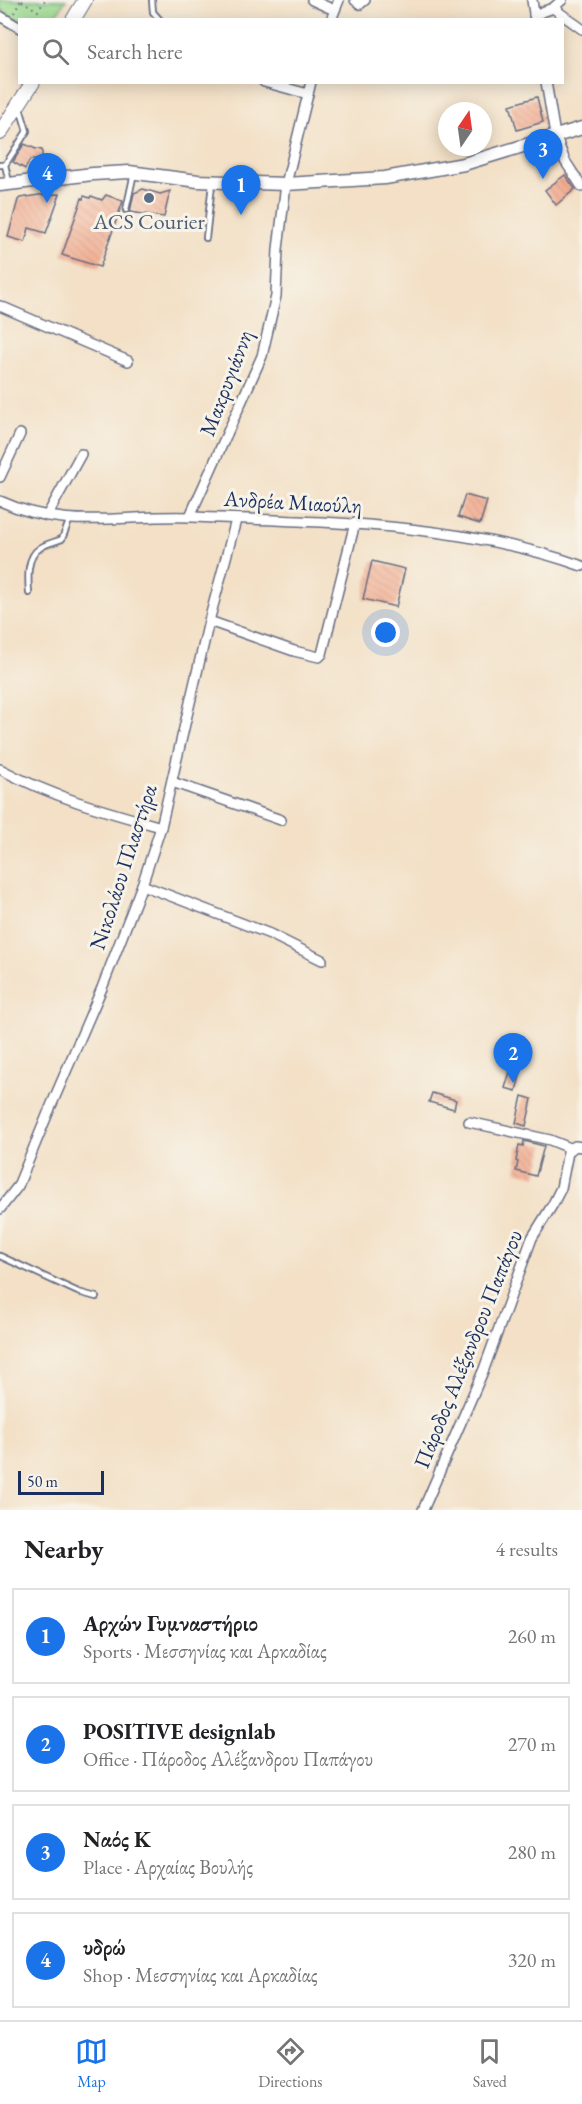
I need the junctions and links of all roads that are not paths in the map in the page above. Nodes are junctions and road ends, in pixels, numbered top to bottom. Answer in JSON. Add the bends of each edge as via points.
{"nodes":[{"id":1,"x":85,"y":0,"type":"edge"},
{"id":2,"x":152,"y":0,"type":"edge"},
{"id":3,"x":312,"y":0,"type":"edge"},
{"id":4,"x":339,"y":0,"type":"edge"},
{"id":5,"x":355,"y":0,"type":"edge"},
{"id":6,"x":365,"y":0,"type":"edge"},
{"id":7,"x":532,"y":0,"type":"edge"},
{"id":8,"x":562,"y":0,"type":"edge"},
{"id":9,"x":553,"y":8,"type":"junction"},
{"id":10,"x":333,"y":15,"type":"edge"},
{"id":11,"x":534,"y":17,"type":"edge"},
{"id":12,"x":74,"y":18,"type":"edge"},
{"id":13,"x":158,"y":18,"type":"edge"},
{"id":14,"x":4,"y":19,"type":"edge"},
{"id":15,"x":18,"y":27,"type":"edge"},
{"id":16,"x":582,"y":29,"type":"edge"},
{"id":17,"x":32,"y":84,"type":"edge"},
{"id":18,"x":271,"y":84,"type":"edge"},
{"id":19,"x":310,"y":84,"type":"edge"},
{"id":20,"x":546,"y":84,"type":"edge"},
{"id":21,"x":308,"y":94,"type":"junction"},
{"id":22,"x":19,"y":104,"type":"junction"},
{"id":23,"x":582,"y":128,"type":"edge"},
{"id":24,"x":0,"y":133,"type":"edge"},
{"id":25,"x":555,"y":135,"type":"junction"},
{"id":26,"x":3,"y":165,"type":"edge"},
{"id":27,"x":134,"y":173,"type":"junction"},
{"id":28,"x":212,"y":182,"type":"junction"},
{"id":29,"x":286,"y":184,"type":"junction"},
{"id":30,"x":5,"y":185,"type":"edge"},
{"id":31,"x":582,"y":187,"type":"edge"},
{"id":32,"x":126,"y":210,"type":"dead end"},
{"id":33,"x":206,"y":238,"type":"dead end"},
{"id":34,"x":0,"y":306,"type":"edge"},
{"id":35,"x":128,"y":362,"type":"dead end"},
{"id":36,"x":20,"y":434,"type":"dead end"},
{"id":37,"x":81,"y":454,"type":"dead end"},
{"id":38,"x":0,"y":477,"type":"edge"},
{"id":39,"x":0,"y":501,"type":"edge"},
{"id":40,"x":47,"y":516,"type":"junction"},
{"id":41,"x":190,"y":516,"type":"junction"},
{"id":42,"x":70,"y":519,"type":"junction"},
{"id":43,"x":236,"y":520,"type":"junction"},
{"id":44,"x":355,"y":523,"type":"junction"},
{"id":45,"x":582,"y":566,"type":"edge"},
{"id":46,"x":29,"y":593,"type":"dead end"},
{"id":47,"x":209,"y":621,"type":"junction"},
{"id":48,"x":0,"y":770,"type":"edge"},
{"id":49,"x":172,"y":782,"type":"junction"},
{"id":50,"x":280,"y":820,"type":"dead end"},
{"id":51,"x":161,"y":827,"type":"junction"},
{"id":52,"x":142,"y":885,"type":"junction"},
{"id":53,"x":322,"y":960,"type":"dead end"},
{"id":54,"x":468,"y":1122,"type":"dead end"},
{"id":55,"x":582,"y":1147,"type":"edge"},
{"id":56,"x":570,"y":1148,"type":"junction"},
{"id":57,"x":0,"y":1209,"type":"edge"},
{"id":58,"x":0,"y":1256,"type":"edge"},
{"id":59,"x":96,"y":1297,"type":"dead end"},
{"id":60,"x":423,"y":1510,"type":"edge"}],
"edges":[{"from":1,"to":12,"type":"main road"},
{"from":2,"to":13,"type":"lane"},
{"from":3,"to":10,"type":"street"},
{"from":4,"to":10,"type":"street"},
{"from":5,"to":6,"type":"street","via":[[360,4]]},
{"from":7,"to":11,"type":"street"},
{"from":8,"to":9,"type":"street"},
{"from":9,"to":11,"type":"street"},
{"from":9,"to":16,"type":"street"},
{"from":14,"to":15,"type":"street"},
{"from":17,"to":22,"type":"main road"},
{"from":18,"to":21,"type":"street"},
{"from":19,"to":21,"type":"street","name":"Μακρυγιάννη"},
{"from":20,"to":25,"type":"street"},
{"from":21,"to":29,"type":"street","name":"Μακρυγιάννη"},
{"from":22,"to":24,"type":"main road"},
{"from":22,"to":26,"type":"lane","via":[[27,131]]},
{"from":23,"to":25,"type":"street"},
{"from":25,"to":29,"type":"street","via":[[464,164],[385,178]]},
{"from":25,"to":31,"type":"street","via":[[565,161]]},
{"from":26,"to":30,"type":"lane"},
{"from":27,"to":28,"type":"street"},
{"from":27,"to":30,"type":"street"},
{"from":27,"to":32,"type":"lane"},
{"from":28,"to":29,"type":"street"},
{"from":28,"to":33,"type":"lane"},
{"from":29,"to":41,"type":"street","name":"Μακρυγιάννη","via":[[276,296],[262,357]]},
{"from":34,"to":35,"type":"street"},
{"from":36,"to":38,"type":"street"},
{"from":37,"to":40,"type":"street"},
{"from":39,"to":40,"type":"street","name":"Ανδρέα Μιαούλη"},
{"from":40,"to":42,"type":"street","name":"Ανδρέα Μιαούλη"},
{"from":41,"to":42,"type":"street","name":"Ανδρέα Μιαούλη"},
{"from":41,"to":43,"type":"street","name":"Ανδρέα Μιαούλη"},
{"from":42,"to":46,"type":"lane","via":[[62,539],[41,546],[32,556],[27,575]]},
{"from":43,"to":44,"type":"street","name":"Ανδρέα Μιαούλη"},
{"from":43,"to":47,"type":"street","name":"Νικολάου Πλαστήρα"},
{"from":44,"to":45,"type":"street","name":"Ανδρέα Μιαούλη","via":[[489,540],[547,553]]},
{"from":44,"to":47,"type":"street","via":[[319,657]]},
{"from":47,"to":49,"type":"street","name":"Νικολάου Πλαστήρα"},
{"from":48,"to":51,"type":"street","via":[[81,805]]},
{"from":49,"to":50,"type":"street"},
{"from":49,"to":51,"type":"street","name":"Νικολάου Πλαστήρα"},
{"from":51,"to":52,"type":"street","name":"Νικολάου Πλαστήρα"},
{"from":52,"to":53,"type":"street","via":[[270,934]]},
{"from":52,"to":57,"type":"street","name":"Νικολάου Πλαστήρα","via":[[18,1186]]},
{"from":54,"to":56,"type":"street"},
{"from":55,"to":56,"type":"street"},
{"from":56,"to":60,"type":"street","name":"Πάροδος Αλέξανδρου Παπάγου","via":[[561,1188],[532,1238],[484,1369]]},
{"from":58,"to":59,"type":"lane"}]}
